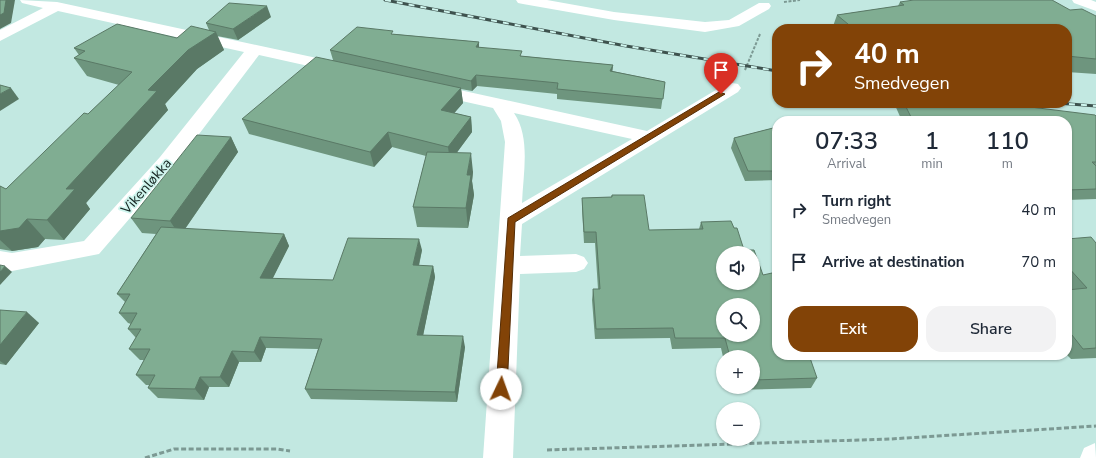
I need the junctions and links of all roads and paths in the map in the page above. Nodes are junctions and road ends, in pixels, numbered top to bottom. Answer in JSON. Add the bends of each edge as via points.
{"nodes":[{"id":1,"x":27,"y":0,"type":"edge"},
{"id":2,"x":525,"y":0,"type":"edge"},
{"id":3,"x":1079,"y":0,"type":"edge"},
{"id":4,"x":57,"y":6,"type":"junction"},
{"id":5,"x":764,"y":6,"type":"edge"},
{"id":6,"x":1096,"y":7,"type":"edge"},
{"id":7,"x":0,"y":36,"type":"edge"},
{"id":8,"x":255,"y":49,"type":"junction"},
{"id":9,"x":354,"y":71,"type":"edge"},
{"id":10,"x":415,"y":85,"type":"edge"},
{"id":11,"x":732,"y":88,"type":"joint"},
{"id":12,"x":499,"y":104,"type":"junction"},
{"id":13,"x":648,"y":137,"type":"junction"},
{"id":14,"x":511,"y":220,"type":"junction"},
{"id":15,"x":0,"y":260,"type":"edge"},
{"id":16,"x":576,"y":263,"type":"dead end"},
{"id":17,"x":508,"y":265,"type":"junction"},
{"id":18,"x":1096,"y":426,"type":"edge"},
{"id":19,"x":547,"y":450,"type":"dead end"},
{"id":20,"x":290,"y":451,"type":"dead end"},
{"id":21,"x":145,"y":458,"type":"edge"},
{"id":22,"x":498,"y":458,"type":"edge"}],
"edges":[{"from":1,"to":4,"type":"street"},
{"from":2,"to":5,"type":"street","via":[[621,17],[705,27],[734,23]]},
{"from":3,"to":6,"type":"street"},
{"from":4,"to":7,"type":"street"},
{"from":4,"to":8,"type":"street"},
{"from":5,"to":11,"type":"path","via":[[746,66]]},
{"from":8,"to":9,"type":"street"},
{"from":8,"to":15,"type":"street","name":"Vikenløkka","via":[[167,162],[91,248],[12,262]]},
{"from":10,"to":12,"type":"street"},
{"from":11,"to":13,"type":"street"},
{"from":12,"to":13,"type":"street"},
{"from":12,"to":14,"type":"street","via":[[510,121],[515,142]]},
{"from":13,"to":14,"type":"street"},
{"from":14,"to":17,"type":"street"},
{"from":16,"to":17,"type":"street"},
{"from":17,"to":22,"type":"street"},
{"from":18,"to":19,"type":"path","via":[[825,443]]},
{"from":20,"to":21,"type":"path","via":[[174,449]]}]}
